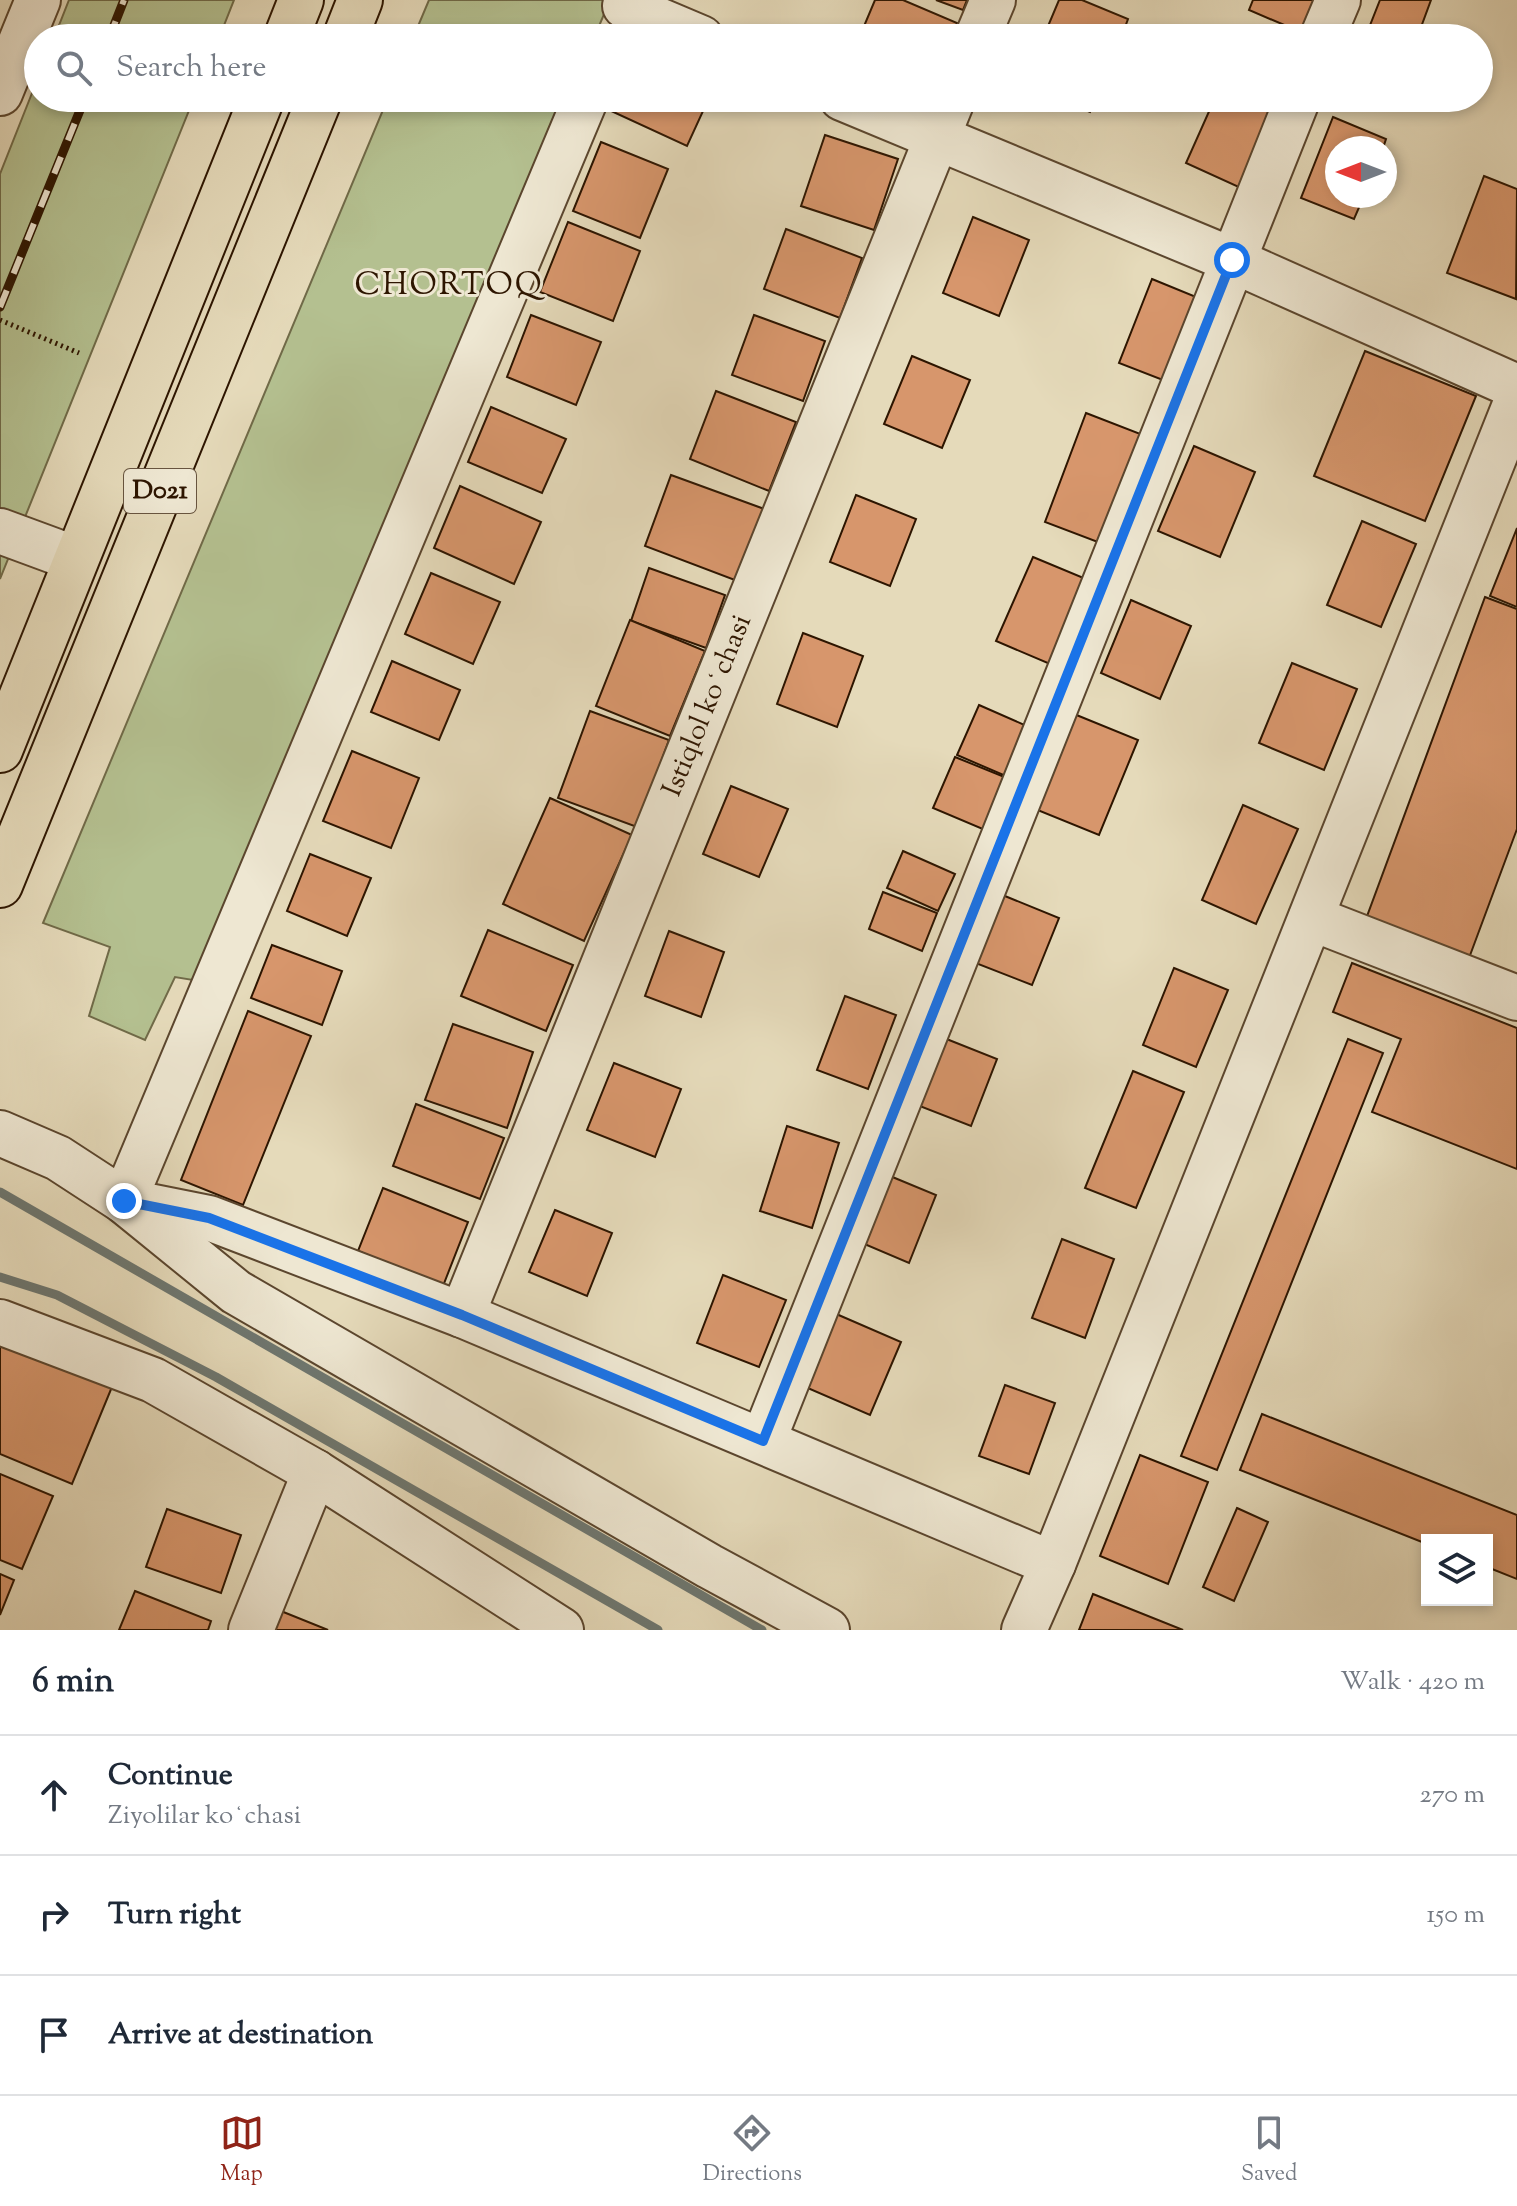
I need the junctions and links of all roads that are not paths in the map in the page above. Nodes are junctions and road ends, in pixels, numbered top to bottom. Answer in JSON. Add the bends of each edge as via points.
{"nodes":[{"id":1,"x":38,"y":0,"type":"edge"},
{"id":2,"x":301,"y":0,"type":"edge"},
{"id":3,"x":360,"y":0,"type":"edge"},
{"id":4,"x":993,"y":0,"type":"edge"},
{"id":5,"x":1338,"y":0,"type":"edge"},
{"id":6,"x":621,"y":15,"type":"edge"},
{"id":7,"x":28,"y":24,"type":"edge"},
{"id":8,"x":292,"y":24,"type":"edge"},
{"id":9,"x":351,"y":24,"type":"edge"},
{"id":10,"x":652,"y":24,"type":"edge"},
{"id":11,"x":983,"y":24,"type":"edge"},
{"id":12,"x":1328,"y":24,"type":"edge"},
{"id":13,"x":24,"y":34,"type":"edge"},
{"id":14,"x":0,"y":93,"type":"edge"},
{"id":15,"x":256,"y":112,"type":"edge"},
{"id":16,"x":314,"y":112,"type":"edge"},
{"id":17,"x":580,"y":112,"type":"edge"},
{"id":18,"x":875,"y":112,"type":"edge"},
{"id":19,"x":947,"y":112,"type":"edge"},
{"id":20,"x":1292,"y":112,"type":"edge"},
{"id":21,"x":937,"y":138,"type":"junction"},
{"id":22,"x":1232,"y":260,"type":"junction"},
{"id":23,"x":1517,"y":387,"type":"edge"},
{"id":24,"x":1517,"y":400,"type":"edge"},
{"id":25,"x":1506,"y":457,"type":"edge"},
{"id":26,"x":0,"y":531,"type":"edge"},
{"id":27,"x":76,"y":559,"type":"junction"},
{"id":28,"x":0,"y":750,"type":"edge"},
{"id":29,"x":0,"y":885,"type":"edge"},
{"id":30,"x":1311,"y":918,"type":"junction"},
{"id":31,"x":1516,"y":995,"type":"edge"},
{"id":32,"x":0,"y":1133,"type":"edge"},
{"id":33,"x":124,"y":1201,"type":"junction"},
{"id":34,"x":462,"y":1315,"type":"junction"},
{"id":35,"x":0,"y":1322,"type":"edge"},
{"id":36,"x":763,"y":1441,"type":"junction"},
{"id":37,"x":315,"y":1472,"type":"junction"},
{"id":38,"x":1053,"y":1564,"type":"junction"},
{"id":39,"x":251,"y":1630,"type":"edge"},
{"id":40,"x":561,"y":1630,"type":"edge"},
{"id":41,"x":827,"y":1630,"type":"edge"},
{"id":42,"x":1024,"y":1630,"type":"edge"}],
"edges":[{"from":1,"to":7,"type":"street"},
{"from":2,"to":8,"type":"highway"},
{"from":3,"to":9,"type":"highway"},
{"from":4,"to":11,"type":"street"},
{"from":5,"to":12,"type":"street"},
{"from":6,"to":10,"type":"street"},
{"from":13,"to":14,"type":"street"},
{"from":15,"to":27,"type":"highway","number":"D021"},
{"from":16,"to":29,"type":"highway","number":"D021"},
{"from":17,"to":33,"type":"street"},
{"from":18,"to":21,"type":"street"},
{"from":19,"to":21,"type":"street","name":"Istiqlol koʻchasi"},
{"from":20,"to":22,"type":"street"},
{"from":21,"to":22,"type":"street"},
{"from":21,"to":34,"type":"street","name":"Istiqlol koʻchasi"},
{"from":22,"to":23,"type":"street"},
{"from":22,"to":36,"type":"street"},
{"from":24,"to":25,"type":"street"},
{"from":25,"to":30,"type":"street"},
{"from":26,"to":27,"type":"street"},
{"from":27,"to":28,"type":"highway","number":"D021"},
{"from":30,"to":31,"type":"street"},
{"from":30,"to":38,"type":"street"},
{"from":32,"to":33,"type":"street","via":[[58,1158]]},
{"from":33,"to":34,"type":"street","via":[[209,1218]]},
{"from":33,"to":41,"type":"street","via":[[236,1292]]},
{"from":34,"to":36,"type":"street"},
{"from":35,"to":37,"type":"street","via":[[153,1380]]},
{"from":36,"to":38,"type":"street"},
{"from":37,"to":39,"type":"street"},
{"from":37,"to":40,"type":"street"},
{"from":38,"to":42,"type":"street"}]}
